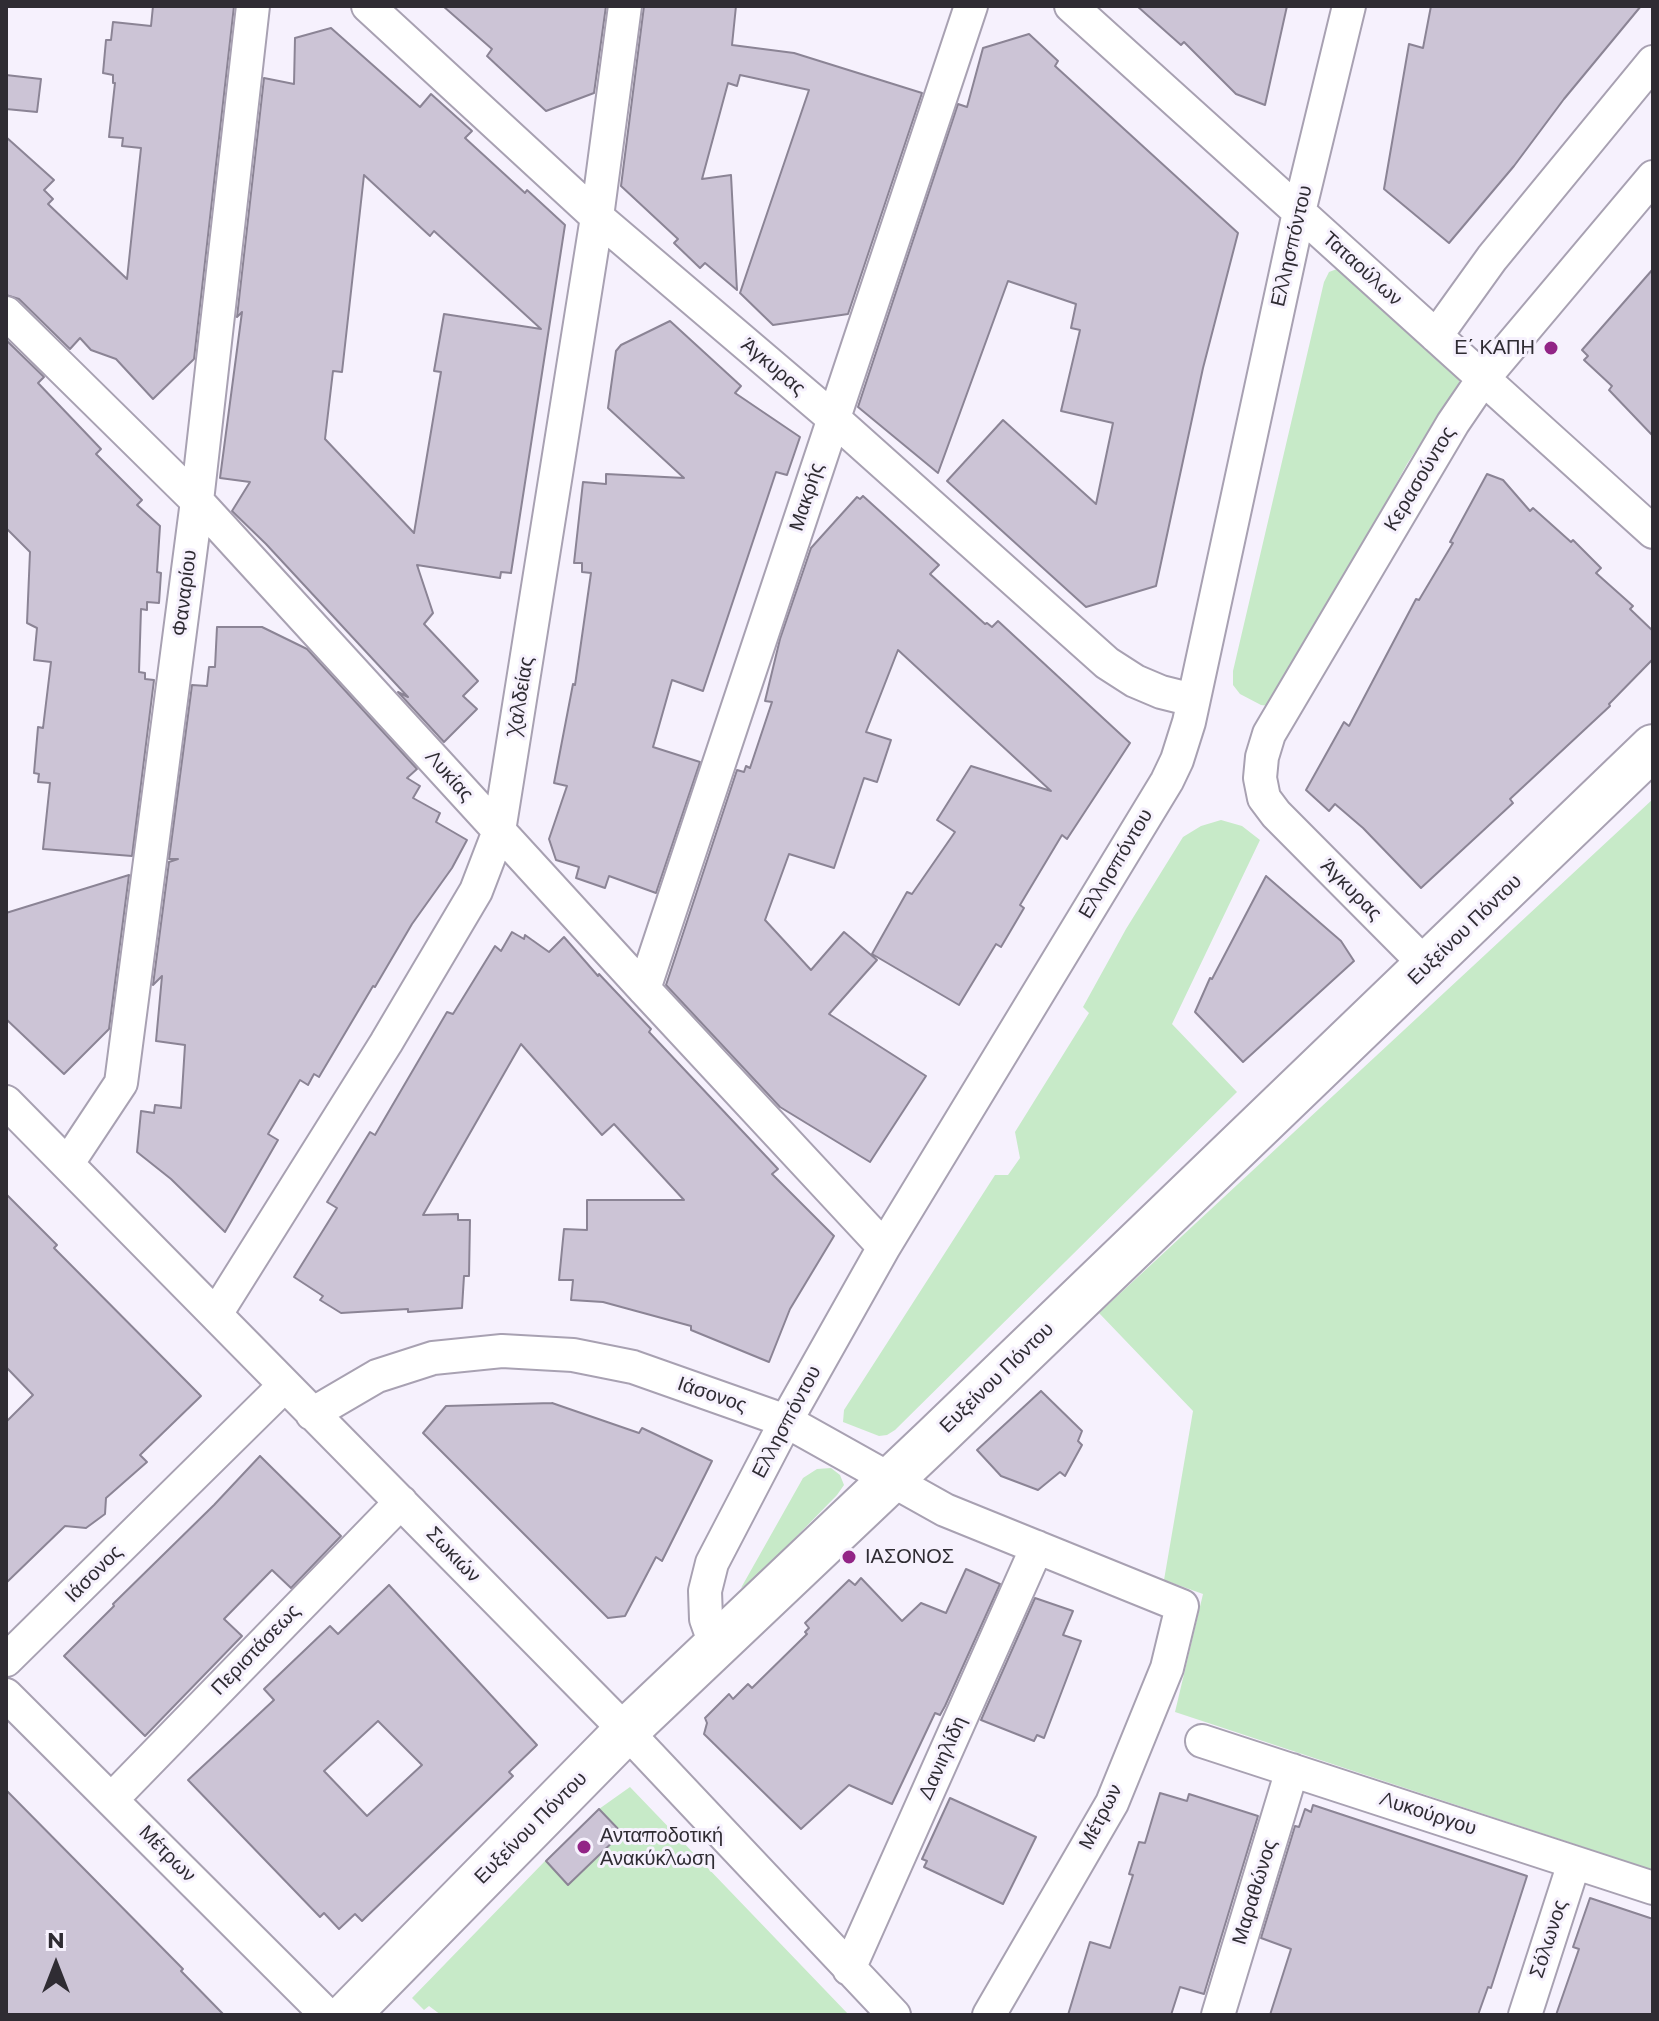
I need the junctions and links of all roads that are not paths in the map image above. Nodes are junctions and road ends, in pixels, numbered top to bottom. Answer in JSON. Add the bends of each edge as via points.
{"nodes":[{"id":1,"x":253,"y":6,"type":"edge"},
{"id":2,"x":368,"y":6,"type":"edge"},
{"id":3,"x":625,"y":6,"type":"edge"},
{"id":4,"x":971,"y":6,"type":"edge"},
{"id":5,"x":1071,"y":6,"type":"edge"},
{"id":6,"x":1349,"y":6,"type":"edge"},
{"id":7,"x":1653,"y":62,"type":"edge"},
{"id":8,"x":1653,"y":177,"type":"edge"},
{"id":9,"x":1299,"y":212,"type":"junction"},
{"id":10,"x":597,"y":217,"type":"junction"},
{"id":11,"x":6,"y":313,"type":"edge"},
{"id":12,"x":1436,"y":336,"type":"junction"},
{"id":13,"x":1483,"y":379,"type":"junction"},
{"id":14,"x":833,"y":418,"type":"junction"},
{"id":15,"x":197,"y":501,"type":"junction"},
{"id":16,"x":1653,"y":532,"type":"edge"},
{"id":17,"x":1193,"y":700,"type":"junction"},
{"id":18,"x":1653,"y":747,"type":"edge"},
{"id":19,"x":1276,"y":814,"type":"joint"},
{"id":20,"x":499,"y":831,"type":"junction"},
{"id":21,"x":1427,"y":966,"type":"junction"},
{"id":22,"x":644,"y":989,"type":"junction"},
{"id":23,"x":6,"y":1102,"type":"edge"},
{"id":24,"x":68,"y":1163,"type":"junction"},
{"id":25,"x":884,"y":1247,"type":"junction"},
{"id":26,"x":216,"y":1314,"type":"junction"},
{"id":27,"x":284,"y":1386,"type":"junction"},
{"id":28,"x":312,"y":1414,"type":"junction"},
{"id":29,"x":786,"y":1421,"type":"junction"},
{"id":30,"x":891,"y":1480,"type":"junction"},
{"id":31,"x":401,"y":1502,"type":"junction"},
{"id":32,"x":1037,"y":1547,"type":"junction"},
{"id":33,"x":1182,"y":1606,"type":"joint"},
{"id":34,"x":716,"y":1647,"type":"junction"},
{"id":35,"x":6,"y":1660,"type":"edge"},
{"id":36,"x":6,"y":1695,"type":"edge"},
{"id":37,"x":626,"y":1731,"type":"junction"},
{"id":38,"x":1202,"y":1741,"type":"dead end"},
{"id":39,"x":1292,"y":1770,"type":"junction"},
{"id":40,"x":112,"y":1799,"type":"junction"},
{"id":41,"x":1574,"y":1863,"type":"junction"},
{"id":42,"x":1653,"y":1888,"type":"edge"},
{"id":43,"x":849,"y":1969,"type":"junction"},
{"id":44,"x":327,"y":2015,"type":"edge"},
{"id":45,"x":347,"y":2015,"type":"edge"},
{"id":46,"x":894,"y":2015,"type":"edge"},
{"id":47,"x":989,"y":2015,"type":"edge"},
{"id":48,"x":1218,"y":2015,"type":"edge"},
{"id":49,"x":1525,"y":2015,"type":"edge"}],
"edges":[{"from":1,"to":15,"type":"street","name":"Φαναρίου"},
{"from":2,"to":10,"type":"street","name":"Άγκυρας"},
{"from":3,"to":10,"type":"street","name":"Χαλδείας"},
{"from":4,"to":14,"type":"street","name":"Μακρής"},
{"from":5,"to":9,"type":"street","name":"Ταταούλων"},
{"from":6,"to":9,"type":"street","name":"Ελλησπόντου"},
{"from":7,"to":12,"type":"street","via":[[1492,258]]},
{"from":8,"to":13,"type":"street","name":"Κερασούντος"},
{"from":9,"to":12,"type":"street","name":"Ταταούλων"},
{"from":9,"to":17,"type":"street","name":"Ελλησπόντου"},
{"from":10,"to":14,"type":"street","name":"Άγκυρας"},
{"from":10,"to":20,"type":"street","name":"Χαλδείας"},
{"from":11,"to":15,"type":"street","name":"Λυκίας"},
{"from":12,"to":13,"type":"street","name":"Ταταούλων"},
{"from":13,"to":16,"type":"street","name":"Ταταούλων"},
{"from":13,"to":19,"type":"street","name":"Κερασούντος","via":[[1269,734],[1260,778],[1264,798]]},
{"from":14,"to":17,"type":"street","name":"Άγκυρας","via":[[1107,663],[1135,681]]},
{"from":14,"to":22,"type":"street","name":"Μακρής"},
{"from":15,"to":20,"type":"street","name":"Λυκίας"},
{"from":15,"to":24,"type":"street","name":"Φαναρίου","via":[[121,1083]]},
{"from":17,"to":25,"type":"street","name":"Ελλησπόντου","via":[[1167,781]]},
{"from":18,"to":21,"type":"street","name":"Ευξείνου Πόντου"},
{"from":19,"to":21,"type":"street","name":"Άγκυρας"},
{"from":20,"to":22,"type":"street","name":"Λυκίας"},
{"from":20,"to":26,"type":"street","name":"Χαλδείας","via":[[476,891]]},
{"from":21,"to":30,"type":"street","name":"Ευξείνου Πόντου"},
{"from":22,"to":25,"type":"street","name":"Λυκίας"},
{"from":23,"to":24,"type":"street","name":"Σωκιών"},
{"from":24,"to":26,"type":"street","name":"Σωκιών"},
{"from":25,"to":29,"type":"street","name":"Ελλησπόντου"},
{"from":26,"to":27,"type":"street","name":"Σωκιών"},
{"from":27,"to":28,"type":"street","name":"Σωκιών"},
{"from":27,"to":35,"type":"street","name":"Ιάσονος"},
{"from":28,"to":29,"type":"street","name":"Ιάσονος","via":[[377,1376],[433,1358],[502,1351],[573,1355],[633,1367]]},
{"from":28,"to":31,"type":"street","name":"Σωκιών"},
{"from":29,"to":30,"type":"street","name":"Ιάσονος"},
{"from":29,"to":34,"type":"street","name":"Ελλησπόντου","via":[[712,1563],[706,1619]]},
{"from":30,"to":32,"type":"street","name":"Ιάσονος","via":[[945,1510]]},
{"from":30,"to":34,"type":"street","name":"Ευξείνου Πόντου"},
{"from":31,"to":37,"type":"street","name":"Σωκιών"},
{"from":31,"to":40,"type":"street","name":"Περιστάσεως"},
{"from":32,"to":33,"type":"street","name":"Ιάσονος"},
{"from":32,"to":43,"type":"street","name":"Δανιηλίδη"},
{"from":33,"to":47,"type":"street","name":"Μέτρων","via":[[1167,1668],[1112,1803]]},
{"from":34,"to":37,"type":"street","name":"Ευξείνου Πόντου"},
{"from":36,"to":40,"type":"street","name":"Μέτρων"},
{"from":37,"to":43,"type":"street","name":"Σωκιών"},
{"from":37,"to":45,"type":"street","name":"Ευξείνου Πόντου"},
{"from":38,"to":39,"type":"street","name":"Λυκούργου"},
{"from":39,"to":41,"type":"street","name":"Λυκούργου"},
{"from":39,"to":48,"type":"street","name":"Μαραθώνος"},
{"from":40,"to":44,"type":"street","name":"Μέτρων"},
{"from":41,"to":42,"type":"street","name":"Λυκούργου"},
{"from":41,"to":49,"type":"street","name":"Σόλωνος"},
{"from":43,"to":46,"type":"street","name":"Σωκιών"}]}
